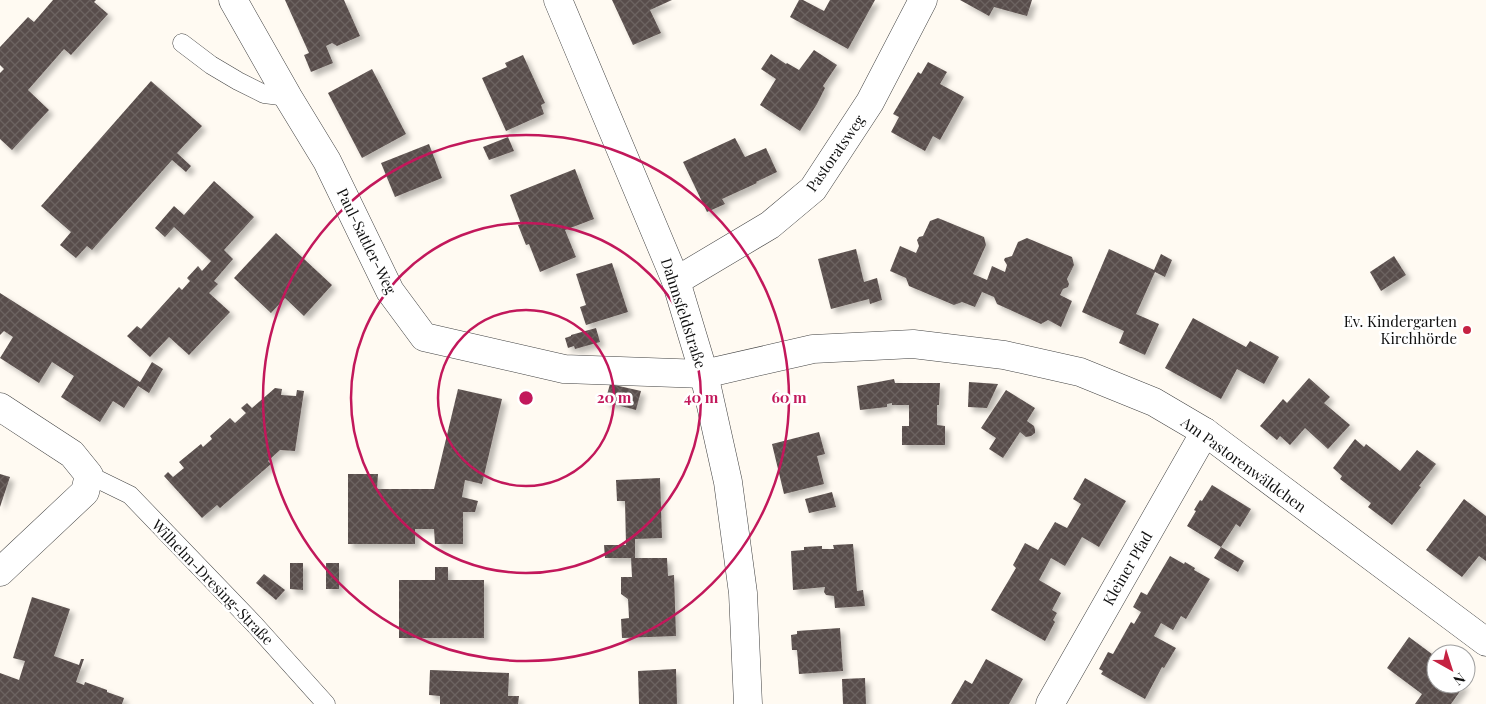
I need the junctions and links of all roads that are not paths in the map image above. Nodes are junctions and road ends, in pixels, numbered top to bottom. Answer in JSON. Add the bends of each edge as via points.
{"nodes":[{"id":1,"x":233,"y":0,"type":"edge"},
{"id":2,"x":558,"y":0,"type":"edge"},
{"id":3,"x":923,"y":0,"type":"edge"},
{"id":4,"x":182,"y":43,"type":"dead end"},
{"id":5,"x":288,"y":97,"type":"junction"},
{"id":6,"x":676,"y":281,"type":"junction"},
{"id":7,"x":704,"y":374,"type":"junction"},
{"id":8,"x":0,"y":407,"type":"edge"},
{"id":9,"x":1205,"y":432,"type":"junction"},
{"id":10,"x":88,"y":475,"type":"junction"},
{"id":11,"x":0,"y":572,"type":"edge"},
{"id":12,"x":1486,"y":642,"type":"edge"},
{"id":13,"x":326,"y":704,"type":"edge"},
{"id":14,"x":748,"y":704,"type":"edge"},
{"id":15,"x":1050,"y":704,"type":"edge"}],
"edges":[{"from":1,"to":5,"type":"street","name":"Paul-Sattler-Weg"},
{"from":2,"to":6,"type":"street","name":"Dahmsfeldstraße"},
{"from":3,"to":6,"type":"street","name":"Pastoratsweg","via":[[870,102],[813,189],[770,225]]},
{"from":4,"to":5,"type":"lane","via":[[238,82],[264,94]]},
{"from":5,"to":7,"type":"street","name":"Paul-Sattler-Weg","via":[[327,161],[390,292],[424,337],[564,369]]},
{"from":6,"to":7,"type":"street","name":"Dahmsfeldstraße"},
{"from":7,"to":9,"type":"street","name":"Am Pastorenwäldchen","via":[[813,349],[913,344],[1004,355],[1080,372],[1154,402]]},
{"from":7,"to":14,"type":"street","name":"Dahmsfeldstraße","via":[[730,491],[743,593]]},
{"from":8,"to":10,"type":"street","name":"Wilhelm-Dresing-Straße","via":[[72,454]]},
{"from":9,"to":12,"type":"street","name":"Am Pastorenwäldchen"},
{"from":9,"to":15,"type":"street","name":"Kleiner Pfad"},
{"from":10,"to":11,"type":"street","via":[[85,492]]},
{"from":10,"to":13,"type":"lane","name":"Wilhelm-Dresing-Straße","via":[[130,495]]}]}
